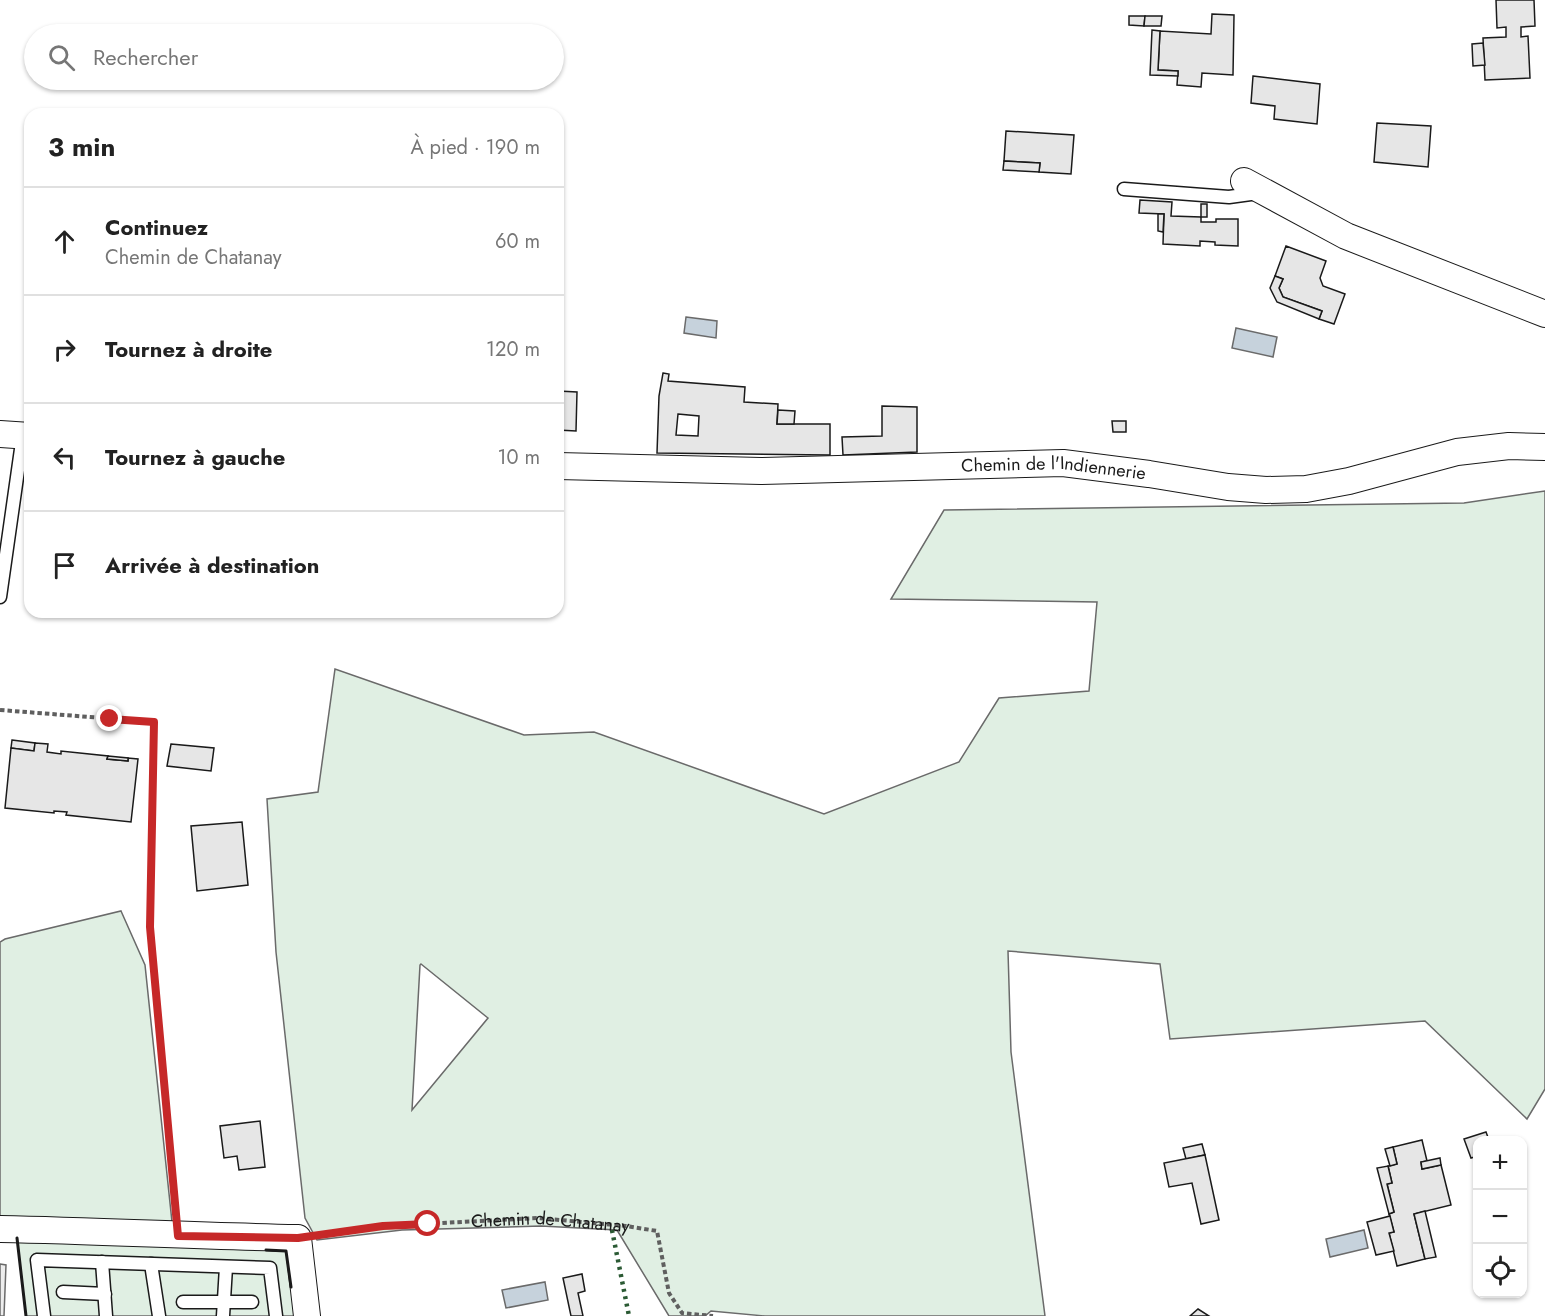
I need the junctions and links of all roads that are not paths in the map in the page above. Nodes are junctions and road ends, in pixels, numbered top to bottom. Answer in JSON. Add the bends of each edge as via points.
{"nodes":[{"id":1,"x":1254,"y":187,"type":"joint"},
{"id":2,"x":1124,"y":189,"type":"dead end"},
{"id":3,"x":1545,"y":314,"type":"edge"},
{"id":4,"x":18,"y":435,"type":"edge"},
{"id":5,"x":1545,"y":447,"type":"edge"},
{"id":6,"x":564,"y":465,"type":"edge"},
{"id":7,"x":0,"y":596,"type":"edge"},
{"id":8,"x":1,"y":1229,"type":"edge"},
{"id":9,"x":102,"y":1262,"type":"junction"},
{"id":10,"x":152,"y":1264,"type":"junction"},
{"id":11,"x":226,"y":1267,"type":"junction"},
{"id":12,"x":63,"y":1292,"type":"dead end"},
{"id":13,"x":105,"y":1294,"type":"junction"},
{"id":14,"x":183,"y":1302,"type":"dead end"},
{"id":15,"x":224,"y":1302,"type":"junction"},
{"id":16,"x":252,"y":1302,"type":"dead end"},
{"id":17,"x":44,"y":1316,"type":"edge"},
{"id":18,"x":106,"y":1316,"type":"edge"},
{"id":19,"x":159,"y":1316,"type":"edge"},
{"id":20,"x":223,"y":1316,"type":"edge"},
{"id":21,"x":276,"y":1316,"type":"edge"},
{"id":22,"x":307,"y":1316,"type":"edge"}],
"edges":[{"from":1,"to":2,"type":"lane","via":[[1229,197]]},
{"from":1,"to":3,"type":"street","via":[[1346,236]]},
{"from":4,"to":7,"type":"lane"},
{"from":5,"to":6,"type":"street","name":"Chemin de l'Indiennerie","via":[[1509,446],[1457,452],[1349,481],[1306,489],[1266,490],[1063,463],[761,471]]},
{"from":8,"to":22,"type":"street","via":[[298,1238]]},
{"from":9,"to":10,"type":"lane"},
{"from":9,"to":13,"type":"lane"},
{"from":9,"to":17,"type":"lane","via":[[37,1260]]},
{"from":10,"to":11,"type":"lane"},
{"from":10,"to":19,"type":"lane"},
{"from":11,"to":15,"type":"lane"},
{"from":11,"to":21,"type":"lane","via":[[270,1268]]},
{"from":12,"to":13,"type":"lane"},
{"from":13,"to":18,"type":"lane"},
{"from":14,"to":15,"type":"lane"},
{"from":15,"to":16,"type":"lane"},
{"from":15,"to":20,"type":"lane"}]}
